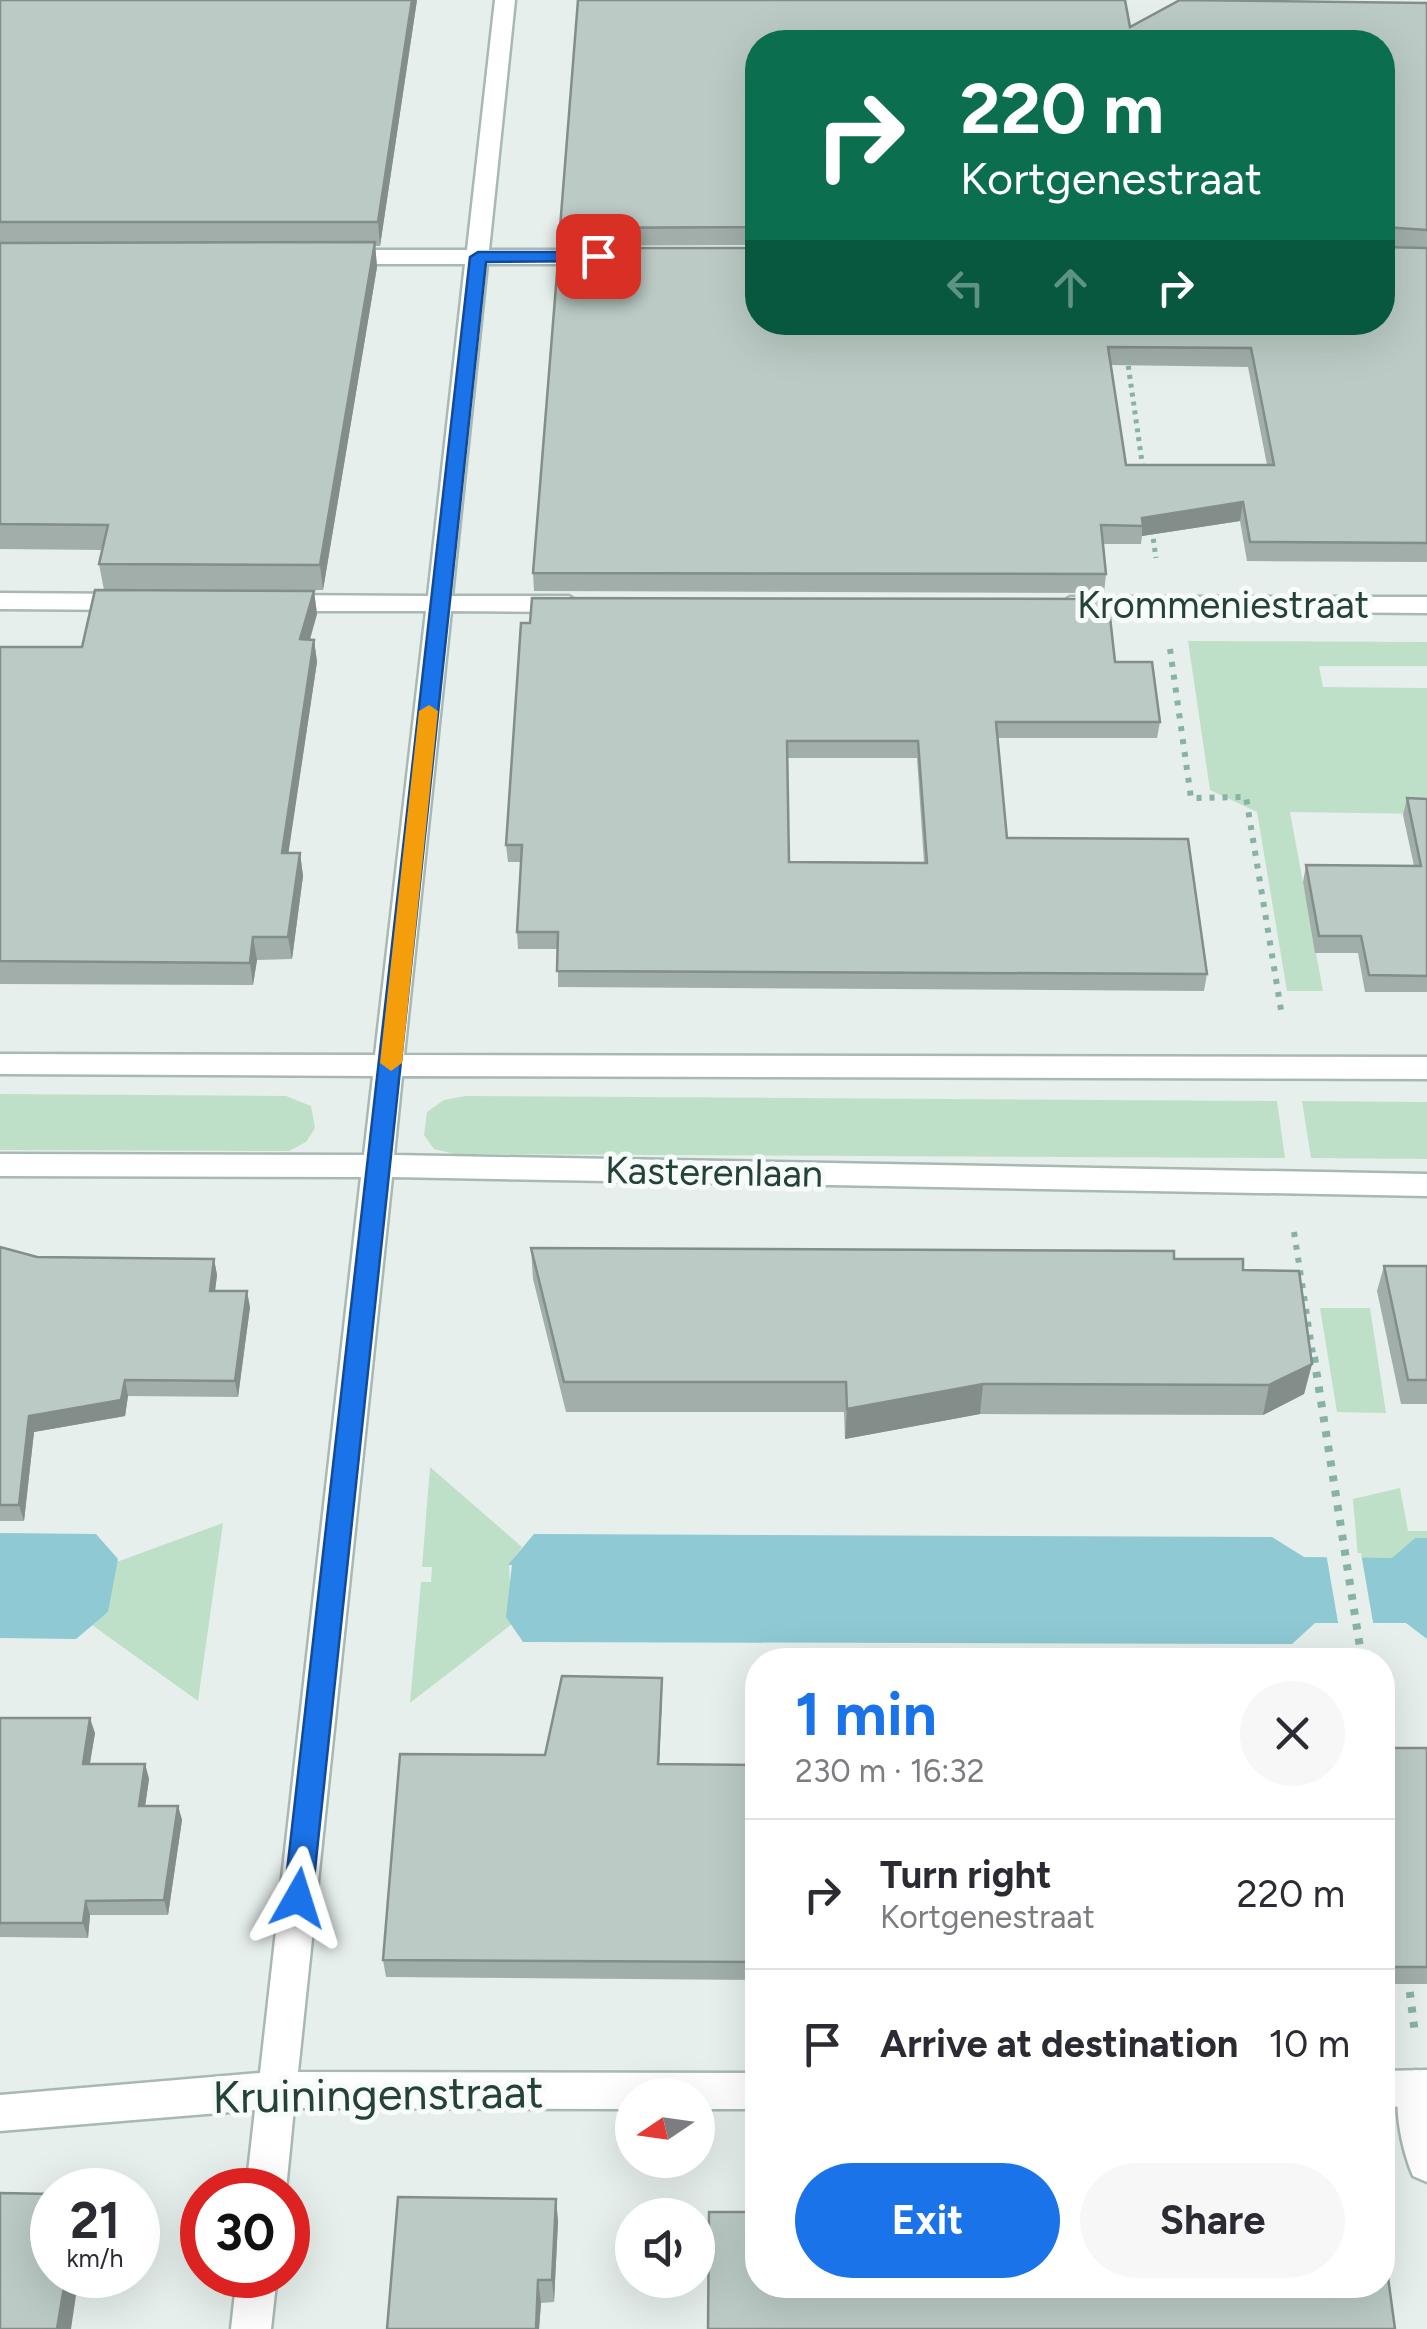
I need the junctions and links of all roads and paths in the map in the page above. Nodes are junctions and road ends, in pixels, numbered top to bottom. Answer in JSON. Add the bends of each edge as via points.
{"nodes":[{"id":1,"x":505,"y":0,"type":"edge"},
{"id":2,"x":618,"y":256,"type":"edge"},
{"id":3,"x":319,"y":257,"type":"edge"},
{"id":4,"x":478,"y":257,"type":"junction"},
{"id":5,"x":1124,"y":341,"type":"edge"},
{"id":6,"x":1144,"y":474,"type":"edge"},
{"id":7,"x":1150,"y":511,"type":"edge"},
{"id":8,"x":0,"y":602,"type":"edge"},
{"id":9,"x":151,"y":602,"type":"edge"},
{"id":10,"x":248,"y":603,"type":"edge"},
{"id":11,"x":440,"y":604,"type":"junction"},
{"id":12,"x":596,"y":604,"type":"edge"},
{"id":13,"x":1427,"y":604,"type":"edge"},
{"id":14,"x":1046,"y":605,"type":"edge"},
{"id":15,"x":1164,"y":606,"type":"junction"},
{"id":16,"x":0,"y":1064,"type":"edge"},
{"id":17,"x":391,"y":1064,"type":"junction"},
{"id":18,"x":1290,"y":1067,"type":"junction"},
{"id":19,"x":1427,"y":1068,"type":"edge"},
{"id":20,"x":0,"y":1165,"type":"edge"},
{"id":21,"x":377,"y":1166,"type":"junction"},
{"id":22,"x":1286,"y":1182,"type":"junction"},
{"id":23,"x":1427,"y":1185,"type":"edge"},
{"id":24,"x":1360,"y":1648,"type":"edge"},
{"id":25,"x":1407,"y":1971,"type":"edge"},
{"id":26,"x":1408,"y":2088,"type":"edge"},
{"id":27,"x":277,"y":2090,"type":"junction"},
{"id":28,"x":745,"y":2091,"type":"edge"},
{"id":29,"x":0,"y":2113,"type":"edge"},
{"id":30,"x":1427,"y":2163,"type":"edge"},
{"id":31,"x":268,"y":2168,"type":"edge"},
{"id":32,"x":254,"y":2298,"type":"edge"},
{"id":33,"x":251,"y":2329,"type":"edge"}],
"edges":[{"from":1,"to":4,"type":"street"},
{"from":2,"to":4,"type":"street"},
{"from":3,"to":4,"type":"street"},
{"from":4,"to":11,"type":"street"},
{"from":5,"to":6,"type":"path"},
{"from":7,"to":15,"type":"path"},
{"from":8,"to":9,"type":"street"},
{"from":10,"to":11,"type":"street"},
{"from":11,"to":12,"type":"street"},
{"from":11,"to":17,"type":"street"},
{"from":13,"to":15,"type":"street","name":"Krommeniestraat"},
{"from":14,"to":15,"type":"street","name":"Krommeniestraat"},
{"from":15,"to":18,"type":"path","via":[[1191,798],[1246,797]]},
{"from":16,"to":17,"type":"street"},
{"from":17,"to":18,"type":"street"},
{"from":17,"to":21,"type":"street"},
{"from":18,"to":19,"type":"street"},
{"from":20,"to":21,"type":"street","name":"Kasterenlaan"},
{"from":21,"to":22,"type":"street","name":"Kasterenlaan"},
{"from":21,"to":27,"type":"street"},
{"from":22,"to":23,"type":"street","name":"Kasterenlaan"},
{"from":22,"to":24,"type":"path"},
{"from":25,"to":26,"type":"path","via":[[1415,2027]]},
{"from":26,"to":30,"type":"street"},
{"from":27,"to":28,"type":"street","name":"Kruiningenstraat"},
{"from":27,"to":29,"type":"street","name":"Kruiningenstraat"},
{"from":27,"to":31,"type":"street"},
{"from":32,"to":33,"type":"street"}]}
